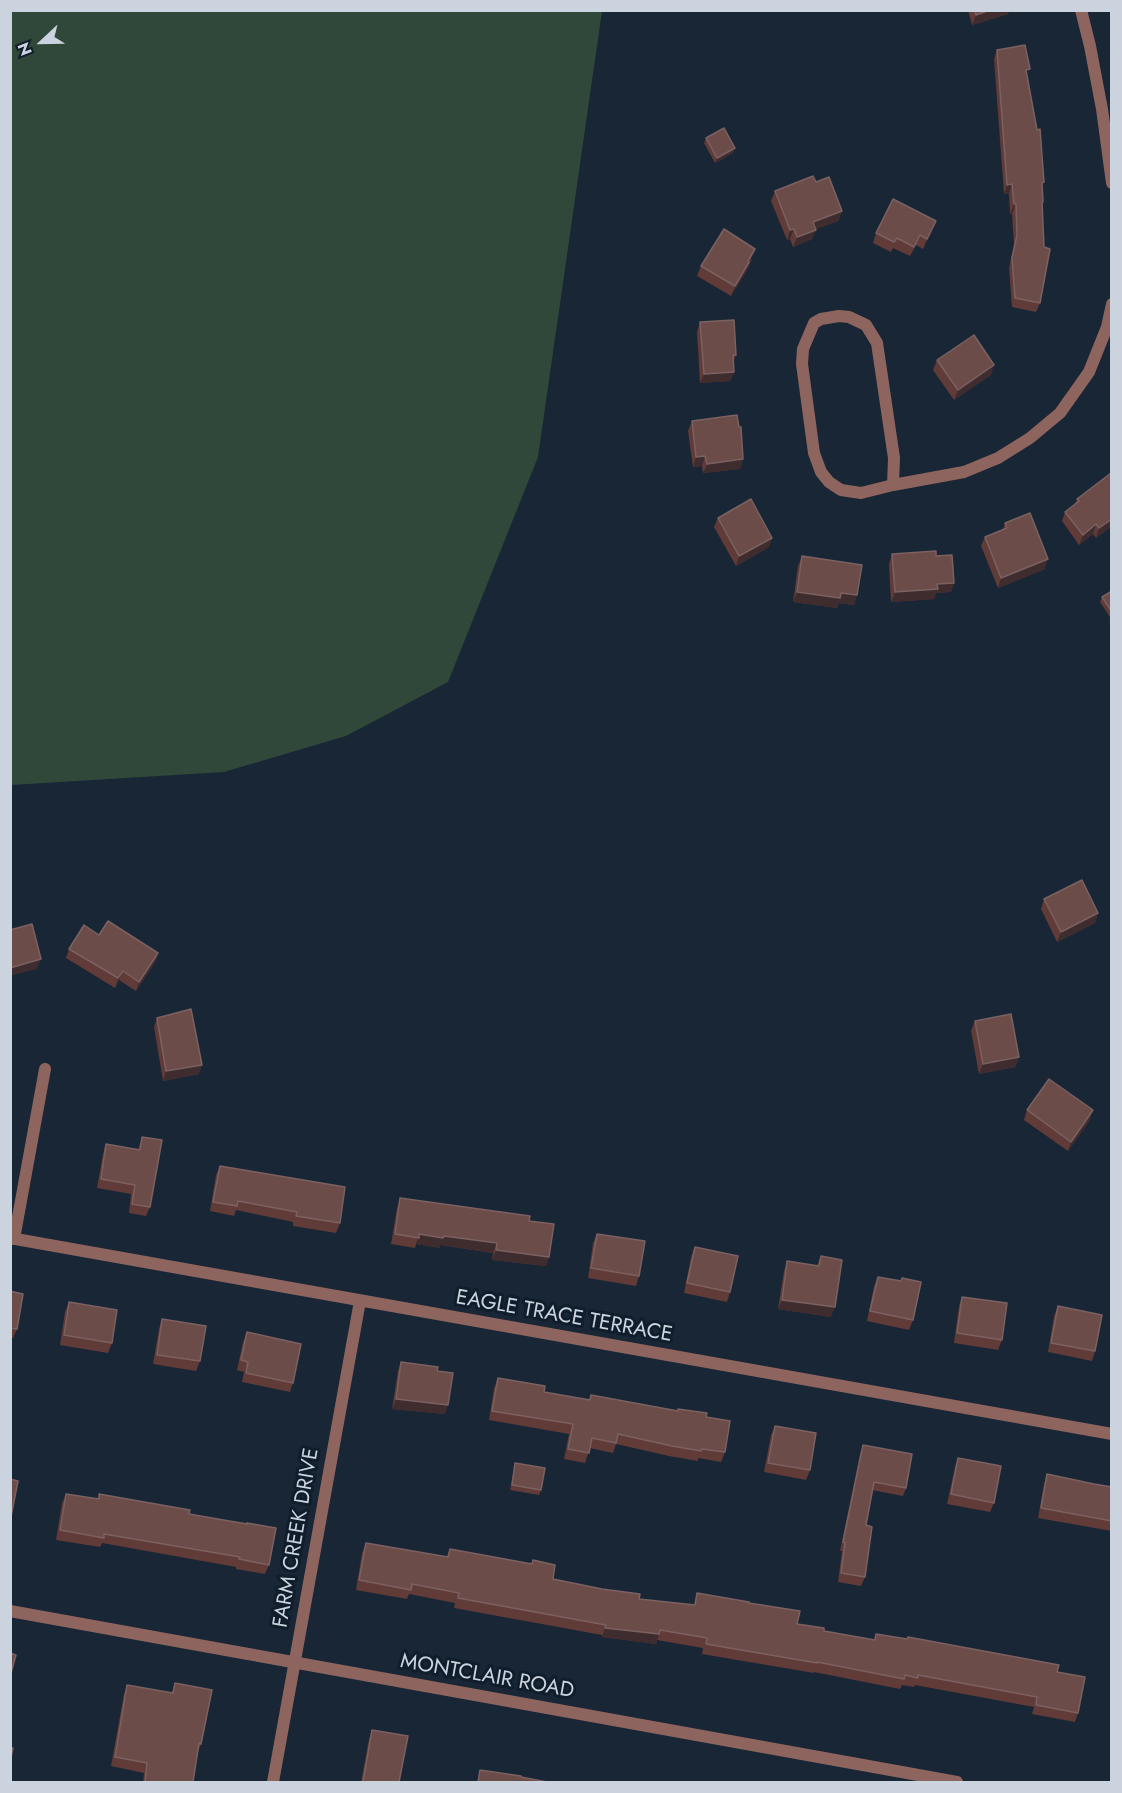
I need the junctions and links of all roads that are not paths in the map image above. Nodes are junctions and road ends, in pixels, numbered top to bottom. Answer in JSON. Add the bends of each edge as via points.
{"nodes":[{"id":1,"x":1081,"y":10,"type":"edge"},
{"id":2,"x":1112,"y":183,"type":"edge"},
{"id":3,"x":1112,"y":304,"type":"edge"},
{"id":4,"x":893,"y":484,"type":"junction"},
{"id":5,"x":45,"y":1069,"type":"dead end"},
{"id":6,"x":12,"y":1239,"type":"edge"},
{"id":7,"x":360,"y":1301,"type":"junction"},
{"id":8,"x":1112,"y":1434,"type":"edge"},
{"id":9,"x":10,"y":1611,"type":"edge"},
{"id":10,"x":295,"y":1662,"type":"junction"},
{"id":11,"x":273,"y":1782,"type":"edge"},
{"id":12,"x":957,"y":1782,"type":"edge"}],
"edges":[{"from":1,"to":2,"type":"street","via":[[1102,109]]},
{"from":3,"to":4,"type":"street","via":[[1089,372],[1060,413],[1030,438],[998,458],[964,472]]},
{"from":4,"to":4,"type":"street","via":[[861,493],[841,490],[821,472],[814,453],[802,364],[808,333],[821,319],[849,317],[866,325],[877,343],[894,458]]},
{"from":5,"to":6,"type":"street"},
{"from":6,"to":7,"type":"street","name":"EAGLE TRACE TERRACE"},
{"from":7,"to":8,"type":"street","name":"EAGLE TRACE TERRACE"},
{"from":7,"to":10,"type":"street","name":"FARM CREEK DRIVE"},
{"from":9,"to":10,"type":"street","name":"MONTCLAIR ROAD"},
{"from":10,"to":11,"type":"street","name":"FARM CREEK DRIVE"},
{"from":10,"to":12,"type":"street","name":"MONTCLAIR ROAD"}]}
